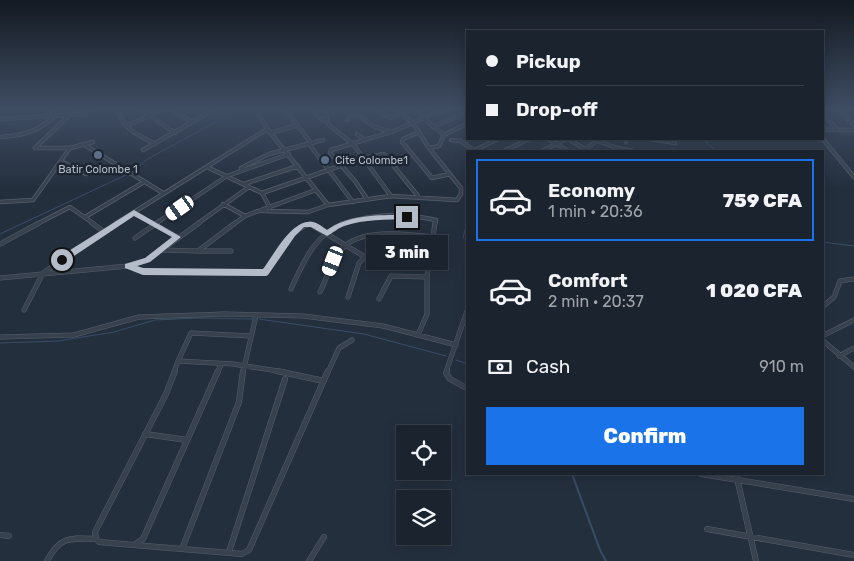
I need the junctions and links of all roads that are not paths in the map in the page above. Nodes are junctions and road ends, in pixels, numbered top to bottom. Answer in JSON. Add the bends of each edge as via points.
{"nodes":[{"id":1,"x":16,"y":135,"type":"edge"},
{"id":2,"x":49,"y":135,"type":"edge"},
{"id":3,"x":140,"y":135,"type":"edge"},
{"id":4,"x":171,"y":135,"type":"edge"},
{"id":5,"x":257,"y":135,"type":"edge"},
{"id":6,"x":272,"y":135,"type":"edge"},
{"id":7,"x":304,"y":135,"type":"edge"},
{"id":8,"x":342,"y":135,"type":"edge"},
{"id":9,"x":359,"y":135,"type":"edge"},
{"id":10,"x":381,"y":135,"type":"edge"},
{"id":11,"x":412,"y":135,"type":"edge"},
{"id":12,"x":421,"y":135,"type":"edge"},
{"id":13,"x":444,"y":135,"type":"edge"},
{"id":14,"x":0,"y":137,"type":"edge"},
{"id":15,"x":466,"y":139,"type":"edge"},
{"id":16,"x":323,"y":140,"type":"dead end"},
{"id":17,"x":365,"y":140,"type":"junction"},
{"id":18,"x":451,"y":140,"type":"dead end"},
{"id":19,"x":496,"y":140,"type":"edge"},
{"id":20,"x":527,"y":140,"type":"edge"},
{"id":21,"x":550,"y":140,"type":"edge"},
{"id":22,"x":565,"y":140,"type":"edge"},
{"id":23,"x":569,"y":140,"type":"edge"},
{"id":24,"x":599,"y":140,"type":"edge"},
{"id":25,"x":658,"y":140,"type":"edge"},
{"id":26,"x":824,"y":140,"type":"edge"},
{"id":27,"x":461,"y":141,"type":"junction"},
{"id":28,"x":93,"y":142,"type":"dead end"},
{"id":29,"x":675,"y":143,"type":"dead end"},
{"id":30,"x":83,"y":144,"type":"junction"},
{"id":31,"x":154,"y":144,"type":"junction"},
{"id":32,"x":310,"y":144,"type":"junction"},
{"id":33,"x":353,"y":144,"type":"junction"},
{"id":34,"x":556,"y":144,"type":"junction"},
{"id":35,"x":70,"y":148,"type":"junction"},
{"id":36,"x":429,"y":148,"type":"junction"},
{"id":37,"x":284,"y":149,"type":"junction"},
{"id":38,"x":143,"y":150,"type":"dead end"},
{"id":39,"x":472,"y":150,"type":"edge"},
{"id":40,"x":475,"y":150,"type":"edge"},
{"id":41,"x":506,"y":150,"type":"edge"},
{"id":42,"x":544,"y":150,"type":"edge"},
{"id":43,"x":566,"y":150,"type":"edge"},
{"id":44,"x":586,"y":150,"type":"edge"},
{"id":45,"x":628,"y":150,"type":"edge"},
{"id":46,"x":289,"y":154,"type":"junction"},
{"id":47,"x":363,"y":158,"type":"junction"},
{"id":48,"x":62,"y":161,"type":"junction"},
{"id":49,"x":298,"y":166,"type":"junction"},
{"id":50,"x":340,"y":166,"type":"junction"},
{"id":51,"x":207,"y":167,"type":"junction"},
{"id":52,"x":329,"y":170,"type":"junction"},
{"id":53,"x":235,"y":173,"type":"junction"},
{"id":54,"x":86,"y":174,"type":"dead end"},
{"id":55,"x":450,"y":174,"type":"junction"},
{"id":56,"x":227,"y":176,"type":"junction"},
{"id":57,"x":307,"y":178,"type":"junction"},
{"id":58,"x":854,"y":178,"type":"edge"},
{"id":59,"x":144,"y":182,"type":"junction"},
{"id":60,"x":244,"y":184,"type":"junction"},
{"id":61,"x":249,"y":187,"type":"junction"},
{"id":62,"x":316,"y":190,"type":"junction"},
{"id":63,"x":163,"y":193,"type":"junction"},
{"id":64,"x":262,"y":193,"type":"junction"},
{"id":65,"x":390,"y":196,"type":"junction"},
{"id":66,"x":418,"y":196,"type":"junction"},
{"id":67,"x":367,"y":199,"type":"junction"},
{"id":68,"x":0,"y":202,"type":"edge"},
{"id":69,"x":353,"y":202,"type":"junction"},
{"id":70,"x":223,"y":204,"type":"junction"},
{"id":71,"x":328,"y":206,"type":"junction"},
{"id":72,"x":270,"y":208,"type":"junction"},
{"id":73,"x":263,"y":211,"type":"junction"},
{"id":74,"x":134,"y":213,"type":"junction"},
{"id":75,"x":245,"y":216,"type":"junction"},
{"id":76,"x":85,"y":217,"type":"junction"},
{"id":77,"x":156,"y":225,"type":"junction"},
{"id":78,"x":104,"y":232,"type":"junction"},
{"id":79,"x":327,"y":233,"type":"junction"},
{"id":80,"x":177,"y":237,"type":"junction"},
{"id":81,"x":434,"y":237,"type":"junction"},
{"id":82,"x":135,"y":238,"type":"dead end"},
{"id":83,"x":0,"y":244,"type":"edge"},
{"id":84,"x":345,"y":244,"type":"junction"},
{"id":85,"x":160,"y":250,"type":"junction"},
{"id":86,"x":198,"y":251,"type":"junction"},
{"id":87,"x":231,"y":251,"type":"dead end"},
{"id":88,"x":429,"y":256,"type":"junction"},
{"id":89,"x":365,"y":257,"type":"junction"},
{"id":90,"x":128,"y":266,"type":"junction"},
{"id":91,"x":43,"y":273,"type":"junction"},
{"id":92,"x":427,"y":277,"type":"junction"},
{"id":93,"x":0,"y":278,"type":"edge"},
{"id":94,"x":854,"y":279,"type":"edge"},
{"id":95,"x":291,"y":289,"type":"dead end"},
{"id":96,"x":320,"y":292,"type":"dead end"},
{"id":97,"x":348,"y":297,"type":"dead end"},
{"id":98,"x":379,"y":299,"type":"dead end"},
{"id":99,"x":824,"y":306,"type":"edge"},
{"id":100,"x":24,"y":310,"type":"dead end"},
{"id":101,"x":466,"y":314,"type":"edge"},
{"id":102,"x":256,"y":316,"type":"junction"},
{"id":103,"x":854,"y":320,"type":"edge"},
{"id":104,"x":418,"y":335,"type":"junction"},
{"id":105,"x":824,"y":335,"type":"edge"},
{"id":106,"x":251,"y":336,"type":"junction"},
{"id":107,"x":0,"y":337,"type":"edge"},
{"id":108,"x":352,"y":340,"type":"dead end"},
{"id":109,"x":824,"y":342,"type":"edge"},
{"id":110,"x":456,"y":345,"type":"junction"},
{"id":111,"x":854,"y":348,"type":"edge"},
{"id":112,"x":839,"y":356,"type":"junction"},
{"id":113,"x":178,"y":362,"type":"junction"},
{"id":114,"x":221,"y":364,"type":"junction"},
{"id":115,"x":244,"y":366,"type":"junction"},
{"id":116,"x":854,"y":367,"type":"edge"},
{"id":117,"x":285,"y":378,"type":"dead end"},
{"id":118,"x":324,"y":381,"type":"junction"},
{"id":119,"x":466,"y":388,"type":"edge"},
{"id":120,"x":145,"y":434,"type":"junction"},
{"id":121,"x":187,"y":440,"type":"junction"},
{"id":122,"x":713,"y":475,"type":"edge"},
{"id":123,"x":737,"y":477,"type":"edge"},
{"id":124,"x":854,"y":500,"type":"edge"},
{"id":125,"x":706,"y":529,"type":"dead end"},
{"id":126,"x":0,"y":535,"type":"edge"},
{"id":127,"x":750,"y":535,"type":"junction"},
{"id":128,"x":9,"y":536,"type":"dead end"},
{"id":129,"x":324,"y":537,"type":"dead end"},
{"id":130,"x":96,"y":539,"type":"junction"},
{"id":131,"x":134,"y":545,"type":"junction"},
{"id":132,"x":182,"y":548,"type":"junction"},
{"id":133,"x":52,"y":550,"type":"junction"},
{"id":134,"x":229,"y":552,"type":"junction"},
{"id":135,"x":854,"y":554,"type":"edge"},
{"id":136,"x":47,"y":561,"type":"edge"},
{"id":137,"x":51,"y":561,"type":"edge"},
{"id":138,"x":309,"y":561,"type":"edge"},
{"id":139,"x":756,"y":561,"type":"edge"}],
"edges":[{"from":1,"to":14,"type":"street"},
{"from":2,"to":35,"type":"street","via":[[35,148]]},
{"from":3,"to":31,"type":"street"},
{"from":4,"to":31,"type":"street"},
{"from":5,"to":51,"type":"street"},
{"from":6,"to":37,"type":"street"},
{"from":7,"to":32,"type":"street"},
{"from":8,"to":33,"type":"street"},
{"from":9,"to":17,"type":"street"},
{"from":10,"to":17,"type":"street"},
{"from":11,"to":55,"type":"street","via":[[402,142],[432,178]]},
{"from":12,"to":36,"type":"street"},
{"from":13,"to":36,"type":"street","via":[[439,146]]},
{"from":15,"to":27,"type":"street"},
{"from":16,"to":32,"type":"street"},
{"from":17,"to":33,"type":"street"},
{"from":18,"to":27,"type":"street"},
{"from":19,"to":40,"type":"street"},
{"from":20,"to":41,"type":"street"},
{"from":21,"to":34,"type":"street"},
{"from":22,"to":34,"type":"street"},
{"from":23,"to":44,"type":"street"},
{"from":24,"to":44,"type":"street"},
{"from":24,"to":45,"type":"street"},
{"from":25,"to":29,"type":"street"},
{"from":26,"to":58,"type":"street"},
{"from":27,"to":39,"type":"street"},
{"from":28,"to":30,"type":"street"},
{"from":30,"to":35,"type":"street"},
{"from":30,"to":59,"type":"street"},
{"from":31,"to":38,"type":"street"},
{"from":32,"to":37,"type":"street"},
{"from":32,"to":52,"type":"street"},
{"from":33,"to":47,"type":"street"},
{"from":33,"to":50,"type":"street","via":[[330,152]]},
{"from":34,"to":42,"type":"street"},
{"from":34,"to":43,"type":"street"},
{"from":35,"to":48,"type":"street"},
{"from":36,"to":55,"type":"street"},
{"from":37,"to":46,"type":"street"},
{"from":37,"to":53,"type":"street","via":[[252,160]]},
{"from":46,"to":49,"type":"street"},
{"from":46,"to":53,"type":"street"},
{"from":47,"to":65,"type":"street"},
{"from":47,"to":66,"type":"street","via":[[384,154]]},
{"from":48,"to":54,"type":"street"},
{"from":48,"to":68,"type":"street","via":[[34,200]]},
{"from":49,"to":57,"type":"street"},
{"from":49,"to":60,"type":"street"},
{"from":50,"to":52,"type":"street"},
{"from":50,"to":67,"type":"street","via":[[355,179]]},
{"from":51,"to":56,"type":"street"},
{"from":51,"to":63,"type":"street"},
{"from":52,"to":57,"type":"street"},
{"from":52,"to":69,"type":"street"},
{"from":53,"to":56,"type":"street"},
{"from":55,"to":66,"type":"street","via":[[461,188],[457,200]]},
{"from":56,"to":60,"type":"street"},
{"from":56,"to":77,"type":"street"},
{"from":57,"to":62,"type":"street"},
{"from":57,"to":64,"type":"street"},
{"from":59,"to":63,"type":"street"},
{"from":59,"to":76,"type":"street"},
{"from":60,"to":61,"type":"street"},
{"from":61,"to":64,"type":"street"},
{"from":61,"to":70,"type":"street"},
{"from":62,"to":71,"type":"street"},
{"from":62,"to":72,"type":"street"},
{"from":63,"to":74,"type":"street"},
{"from":64,"to":72,"type":"street"},
{"from":65,"to":66,"type":"street"},
{"from":65,"to":67,"type":"street"},
{"from":67,"to":69,"type":"street"},
{"from":69,"to":71,"type":"street"},
{"from":70,"to":75,"type":"street"},
{"from":70,"to":80,"type":"street"},
{"from":71,"to":73,"type":"street","via":[[302,213]]},
{"from":72,"to":73,"type":"street"},
{"from":73,"to":75,"type":"street"},
{"from":74,"to":77,"type":"street"},
{"from":74,"to":78,"type":"street"},
{"from":75,"to":86,"type":"street"},
{"from":76,"to":78,"type":"street"},
{"from":76,"to":83,"type":"street","via":[[70,207]]},
{"from":77,"to":80,"type":"street"},
{"from":77,"to":82,"type":"street"},
{"from":78,"to":91,"type":"street"},
{"from":79,"to":81,"type":"street","via":[[344,224],[394,216],[436,220]]},
{"from":79,"to":84,"type":"street"},
{"from":79,"to":90,"type":"street","via":[[312,225],[299,227],[266,272],[143,272]]},
{"from":79,"to":95,"type":"street","via":[[307,256]]},
{"from":80,"to":85,"type":"street"},
{"from":81,"to":84,"type":"street","via":[[392,234],[361,238]]},
{"from":81,"to":88,"type":"street"},
{"from":84,"to":89,"type":"street"},
{"from":84,"to":96,"type":"street","via":[[333,261]]},
{"from":85,"to":86,"type":"street"},
{"from":85,"to":90,"type":"street","via":[[148,260]]},
{"from":86,"to":87,"type":"street"},
{"from":88,"to":89,"type":"street","via":[[398,253]]},
{"from":88,"to":92,"type":"street"},
{"from":89,"to":97,"type":"street","via":[[359,263]]},
{"from":90,"to":91,"type":"street"},
{"from":91,"to":93,"type":"street"},
{"from":91,"to":100,"type":"street"},
{"from":92,"to":98,"type":"street","via":[[391,276]]},
{"from":92,"to":104,"type":"street","via":[[428,314]]},
{"from":94,"to":99,"type":"street","via":[[840,281],[834,298]]},
{"from":101,"to":110,"type":"street"},
{"from":102,"to":104,"type":"street","via":[[338,320]]},
{"from":102,"to":106,"type":"street"},
{"from":102,"to":107,"type":"street","via":[[139,317],[74,335]]},
{"from":103,"to":105,"type":"street"},
{"from":104,"to":110,"type":"street"},
{"from":106,"to":113,"type":"street","via":[[191,332]]},
{"from":106,"to":115,"type":"street"},
{"from":108,"to":118,"type":"street","via":[[339,348]]},
{"from":109,"to":112,"type":"street"},
{"from":110,"to":119,"type":"street","via":[[446,373]]},
{"from":111,"to":112,"type":"street"},
{"from":112,"to":116,"type":"street"},
{"from":113,"to":114,"type":"street"},
{"from":113,"to":120,"type":"street"},
{"from":114,"to":115,"type":"street"},
{"from":114,"to":121,"type":"street"},
{"from":115,"to":118,"type":"street"},
{"from":115,"to":132,"type":"street","via":[[239,402]]},
{"from":117,"to":134,"type":"street"},
{"from":118,"to":134,"type":"street","via":[[253,545],[242,554]]},
{"from":120,"to":121,"type":"street"},
{"from":120,"to":130,"type":"street","via":[[95,532]]},
{"from":121,"to":131,"type":"street","via":[[142,539]]},
{"from":122,"to":123,"type":"street"},
{"from":123,"to":124,"type":"street"},
{"from":123,"to":127,"type":"street"},
{"from":125,"to":127,"type":"street"},
{"from":126,"to":128,"type":"street"},
{"from":127,"to":135,"type":"street"},
{"from":127,"to":139,"type":"street"},
{"from":129,"to":138,"type":"street"},
{"from":130,"to":131,"type":"street"},
{"from":130,"to":133,"type":"street","via":[[67,538]]},
{"from":131,"to":132,"type":"street"},
{"from":132,"to":134,"type":"street"},
{"from":133,"to":136,"type":"street"},
{"from":133,"to":137,"type":"street"}]}
